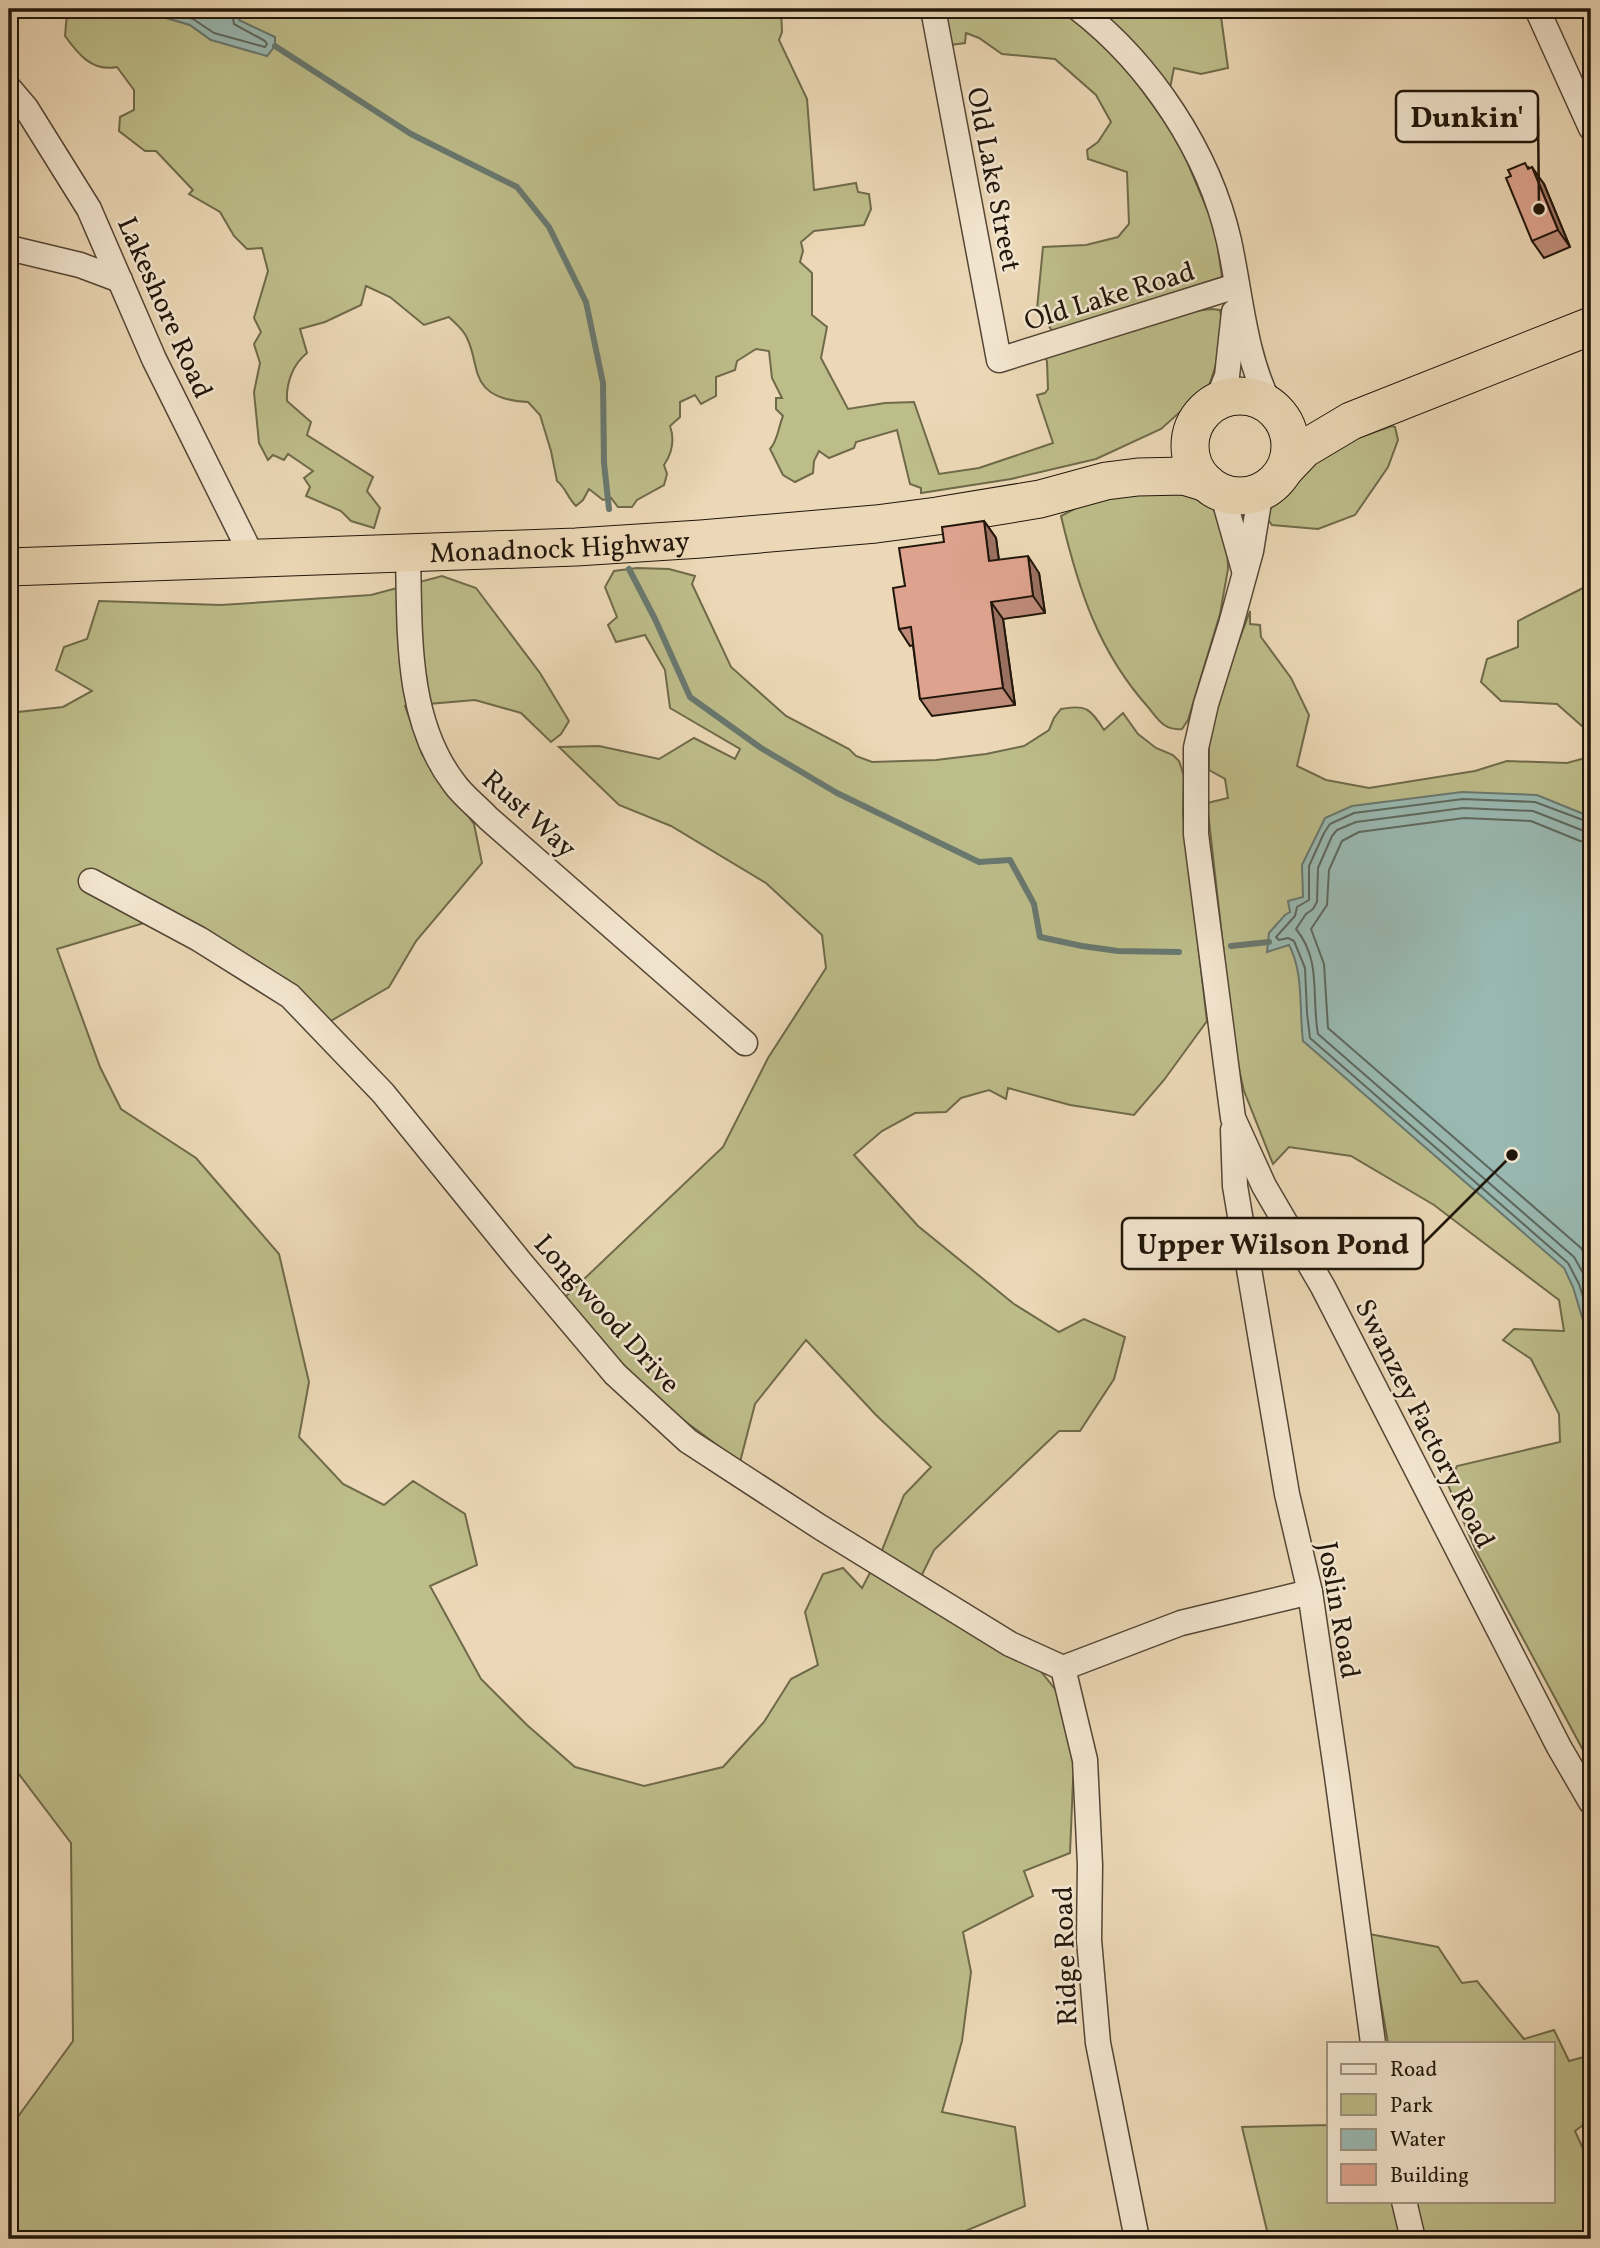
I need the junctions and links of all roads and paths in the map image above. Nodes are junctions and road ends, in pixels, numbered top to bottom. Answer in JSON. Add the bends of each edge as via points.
{"nodes":[{"id":1,"x":933,"y":9,"type":"edge"},
{"id":2,"x":1079,"y":9,"type":"edge"},
{"id":3,"x":1537,"y":9,"type":"edge"},
{"id":4,"x":9,"y":88,"type":"edge"},
{"id":5,"x":1591,"y":128,"type":"edge"},
{"id":6,"x":9,"y":248,"type":"edge"},
{"id":7,"x":120,"y":280,"type":"junction"},
{"id":8,"x":1236,"y":286,"type":"junction"},
{"id":9,"x":1591,"y":326,"type":"edge"},
{"id":10,"x":999,"y":360,"type":"joint"},
{"id":11,"x":1270,"y":405,"type":"junction"},
{"id":12,"x":1207,"y":411,"type":"junction"},
{"id":13,"x":1351,"y":421,"type":"junction"},
{"id":14,"x":1276,"y":479,"type":"junction"},
{"id":15,"x":1106,"y":481,"type":"junction"},
{"id":16,"x":1213,"y":487,"type":"junction"},
{"id":17,"x":408,"y":554,"type":"junction"},
{"id":18,"x":254,"y":560,"type":"junction"},
{"id":19,"x":9,"y":567,"type":"edge"},
{"id":20,"x":1245,"y":571,"type":"junction"},
{"id":21,"x":90,"y":881,"type":"dead end"},
{"id":22,"x":745,"y":1043,"type":"dead end"},
{"id":23,"x":1233,"y":1118,"type":"junction"},
{"id":24,"x":1264,"y":1186,"type":"junction"},
{"id":25,"x":1236,"y":1190,"type":"junction"},
{"id":26,"x":1310,"y":1592,"type":"junction"},
{"id":27,"x":1063,"y":1668,"type":"junction"},
{"id":28,"x":1591,"y":1802,"type":"edge"},
{"id":29,"x":1373,"y":2042,"type":"edge"},
{"id":30,"x":1404,"y":2202,"type":"edge"},
{"id":31,"x":1137,"y":2239,"type":"edge"},
{"id":32,"x":1413,"y":2239,"type":"edge"}],
"edges":[{"from":1,"to":10,"type":"street","name":"Old Lake Street"},
{"from":2,"to":8,"type":"street","via":[[1143,70],[1187,135],[1219,204]]},
{"from":3,"to":5,"type":"street"},
{"from":4,"to":7,"type":"street","name":"Lakeshore Road","via":[[89,209]]},
{"from":6,"to":7,"type":"street"},
{"from":7,"to":18,"type":"street","name":"Lakeshore Road"},
{"from":8,"to":10,"type":"street","name":"Old Lake Road"},
{"from":8,"to":11,"type":"street","via":[[1254,368]]},
{"from":8,"to":12,"type":"street","via":[[1224,387]]},
{"from":9,"to":13,"type":"highway"},
{"from":11,"to":12,"type":"highway","via":[[1239,396],[1223,399]]},
{"from":11,"to":13,"type":"highway","via":[[1300,419]]},
{"from":11,"to":14,"type":"highway","via":[[1281,417],[1290,442],[1290,456]]},
{"from":12,"to":15,"type":"highway","name":"Monadnock Highway","via":[[1177,438]]},
{"from":12,"to":16,"type":"highway","via":[[1192,433],[1190,449],[1194,465]]},
{"from":13,"to":14,"type":"highway","via":[[1304,449]]},
{"from":14,"to":16,"type":"highway","via":[[1254,494],[1240,496]]},
{"from":14,"to":20,"type":"street","name":"Swanzey Factory Road","via":[[1259,502]]},
{"from":15,"to":16,"type":"highway","name":"Monadnock Highway","via":[[1184,475]]},
{"from":15,"to":17,"type":"highway","name":"Monadnock Highway","via":[[1040,499],[876,524],[576,547]]},
{"from":16,"to":20,"type":"street","via":[[1225,503]]},
{"from":17,"to":18,"type":"highway","name":"Monadnock Highway"},
{"from":17,"to":22,"type":"street","name":"Rust Way","via":[[410,624],[421,715],[433,750],[454,784]]},
{"from":18,"to":19,"type":"highway","name":"Monadnock Highway"},
{"from":20,"to":23,"type":"street","name":"Swanzey Factory Road","via":[[1196,748],[1196,834]]},
{"from":21,"to":27,"type":"street","name":"Longwood Drive","via":[[199,939],[290,996],[383,1093],[615,1374],[688,1441],[1010,1644]]},
{"from":23,"to":24,"type":"street","name":"Swanzey Factory Road"},
{"from":23,"to":25,"type":"street","name":"Joslin Road"},
{"from":24,"to":25,"type":"street"},
{"from":24,"to":28,"type":"street","name":"Swanzey Factory Road","via":[[1323,1287]]},
{"from":25,"to":26,"type":"street","name":"Joslin Road","via":[[1287,1494]]},
{"from":26,"to":27,"type":"street","via":[[1181,1623]]},
{"from":26,"to":29,"type":"street","name":"Joslin Road"},
{"from":27,"to":31,"type":"street","name":"Ridge Road","via":[[1085,1760],[1089,1940],[1098,2043]]},
{"from":30,"to":32,"type":"street"}]}
